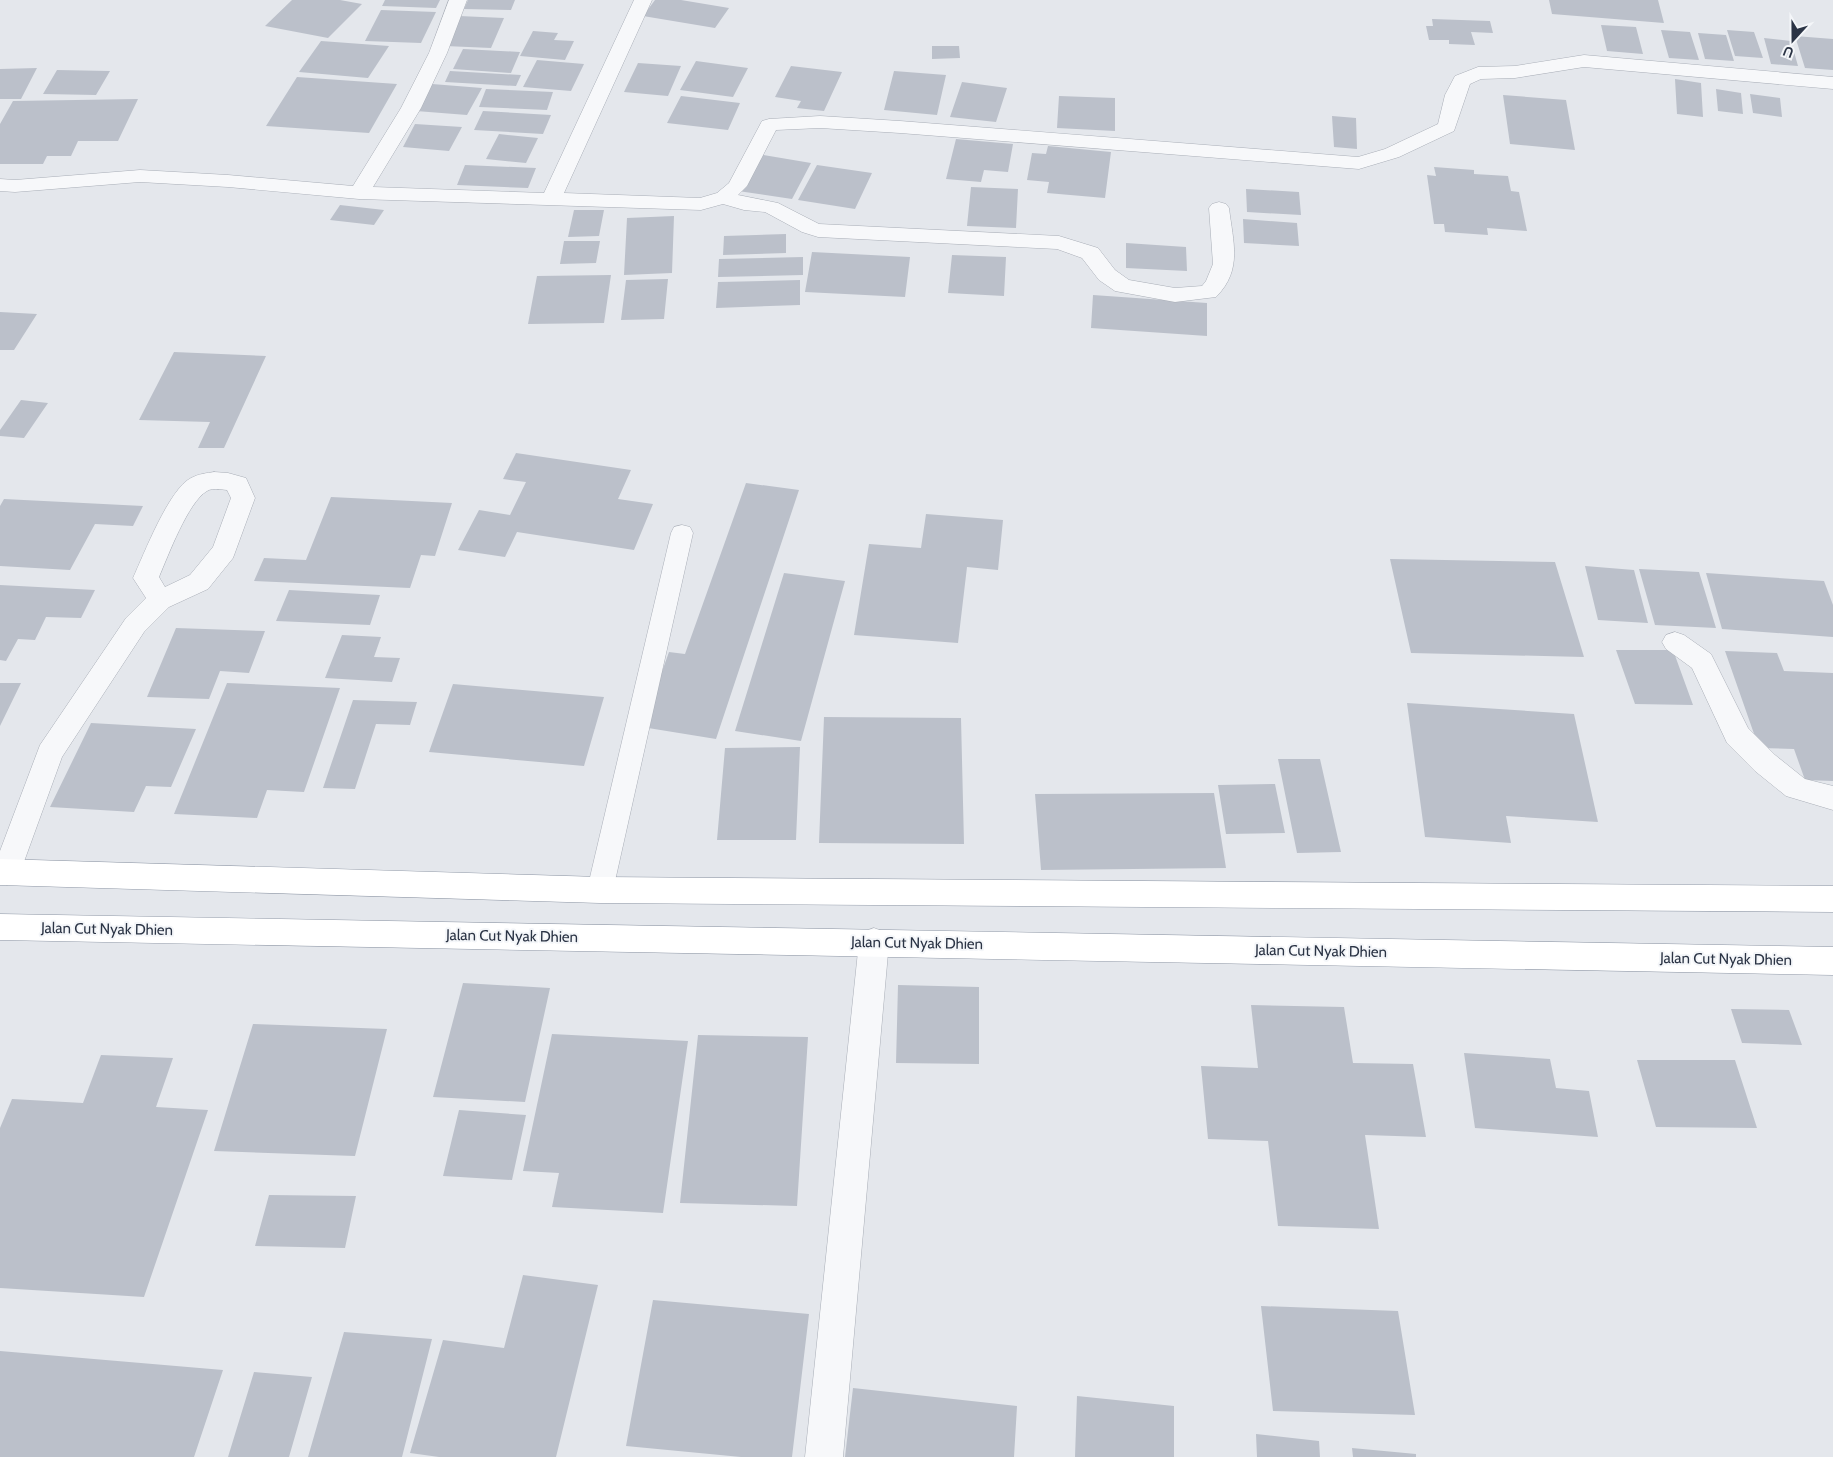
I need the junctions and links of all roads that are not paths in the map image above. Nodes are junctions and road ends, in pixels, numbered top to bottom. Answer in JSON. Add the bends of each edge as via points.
{"nodes":[{"id":1,"x":458,"y":0,"type":"edge"},
{"id":2,"x":643,"y":0,"type":"edge"},
{"id":3,"x":1833,"y":83,"type":"edge"},
{"id":4,"x":0,"y":185,"type":"edge"},
{"id":5,"x":359,"y":193,"type":"junction"},
{"id":6,"x":724,"y":197,"type":"junction"},
{"id":7,"x":551,"y":199,"type":"junction"},
{"id":8,"x":1219,"y":208,"type":"dead end"},
{"id":9,"x":682,"y":533,"type":"dead end"},
{"id":10,"x":160,"y":600,"type":"junction"},
{"id":11,"x":1675,"y":642,"type":"dead end"},
{"id":12,"x":1833,"y":798,"type":"edge"},
{"id":13,"x":4,"y":872,"type":"edge"},
{"id":14,"x":600,"y":890,"type":"junction"},
{"id":15,"x":1833,"y":898,"type":"edge"},
{"id":16,"x":0,"y":927,"type":"edge"},
{"id":17,"x":874,"y":942,"type":"junction"},
{"id":18,"x":1833,"y":961,"type":"edge"},
{"id":19,"x":824,"y":1457,"type":"edge"}],
"edges":[{"from":1,"to":5,"type":"street","via":[[438,53],[411,108]]},
{"from":2,"to":7,"type":"street"},
{"from":3,"to":6,"type":"street","via":[[1584,61],[1516,72],[1478,73],[1462,80],[1447,127],[1392,153],[1360,163],[900,126],[820,122],[769,125],[737,186]]},
{"from":4,"to":5,"type":"street","via":[[140,176]]},
{"from":5,"to":7,"type":"street"},
{"from":6,"to":7,"type":"street","via":[[700,204]]},
{"from":6,"to":8,"type":"street","via":[[768,207],[817,231],[1059,244],[1090,253],[1107,275],[1123,286],[1175,295],[1208,292],[1216,284],[1224,264]]},
{"from":9,"to":14,"type":"lane"},
{"from":10,"to":10,"type":"street","via":[[146,578],[180,505],[198,484],[218,479],[237,484],[243,498],[224,551],[199,582]]},
{"from":10,"to":13,"type":"street","via":[[135,625],[50,753]]},
{"from":11,"to":12,"type":"street","via":[[1702,661],[1737,735],[1758,756],[1796,788]]},
{"from":13,"to":14,"type":"highway"},
{"from":14,"to":15,"type":"highway"},
{"from":16,"to":17,"type":"highway","name":"Jalan Cut Nyak Dhien"},
{"from":17,"to":18,"type":"highway","name":"Jalan Cut Nyak Dhien"},
{"from":17,"to":19,"type":"street"}]}
